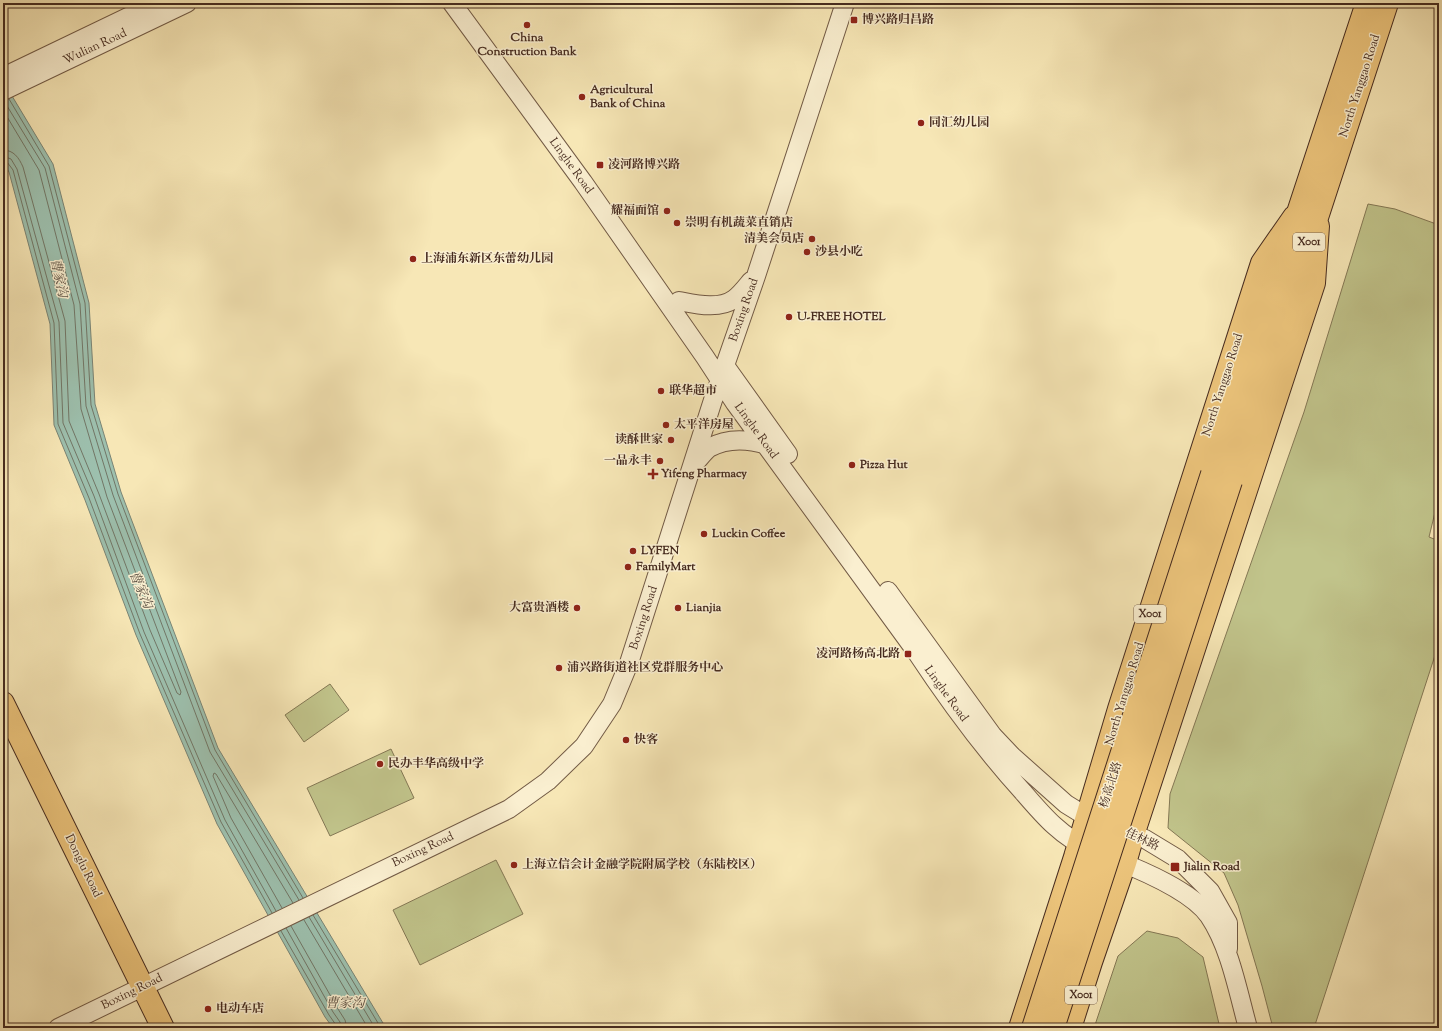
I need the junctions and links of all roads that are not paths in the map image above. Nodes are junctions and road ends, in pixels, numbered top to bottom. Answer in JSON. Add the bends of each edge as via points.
{"nodes":[{"id":1,"x":157,"y":3,"type":"edge"},
{"id":2,"x":187,"y":3,"type":"edge"},
{"id":3,"x":452,"y":3,"type":"edge"},
{"id":4,"x":465,"y":3,"type":"edge"},
{"id":5,"x":845,"y":3,"type":"edge"},
{"id":6,"x":1366,"y":3,"type":"edge"},
{"id":7,"x":1387,"y":3,"type":"edge"},
{"id":8,"x":25,"y":73,"type":"junction"},
{"id":9,"x":3,"y":76,"type":"edge"},
{"id":10,"x":3,"y":91,"type":"edge"},
{"id":11,"x":1309,"y":212,"type":"junction"},
{"id":12,"x":756,"y":276,"type":"junction"},
{"id":13,"x":679,"y":301,"type":"junction"},
{"id":14,"x":722,"y":372,"type":"junction"},
{"id":15,"x":766,"y":445,"type":"junction"},
{"id":16,"x":692,"y":466,"type":"junction"},
{"id":17,"x":1221,"y":478,"type":"junction"},
{"id":18,"x":3,"y":703,"type":"edge"},
{"id":19,"x":3,"y":736,"type":"edge"},
{"id":20,"x":1087,"y":817,"type":"junction"},
{"id":21,"x":1132,"y":835,"type":"junction"},
{"id":22,"x":1079,"y":845,"type":"junction"},
{"id":23,"x":1125,"y":863,"type":"junction"},
{"id":24,"x":1228,"y":956,"type":"junction"},
{"id":25,"x":136,"y":990,"type":"junction"},
{"id":26,"x":58,"y":1028,"type":"edge"},
{"id":27,"x":146,"y":1028,"type":"edge"},
{"id":28,"x":163,"y":1028,"type":"edge"},
{"id":29,"x":1020,"y":1028,"type":"edge"},
{"id":30,"x":1033,"y":1028,"type":"edge"},
{"id":31,"x":1053,"y":1028,"type":"edge"},
{"id":32,"x":1070,"y":1028,"type":"edge"},
{"id":33,"x":1248,"y":1028,"type":"edge"}],
"edges":[{"from":1,"to":8,"type":"street","name":"Wulian Road"},
{"from":2,"to":8,"type":"street","name":"Wulian Road"},
{"from":3,"to":14,"type":"street","name":"Linghe Road"},
{"from":4,"to":13,"type":"street","name":"Linghe Road"},
{"from":5,"to":12,"type":"street","name":"Boxing Road"},
{"from":6,"to":11,"type":"main road","name":"North Yanggao Road","number":"X001"},
{"from":7,"to":11,"type":"main road","name":"North Yanggao Road","number":"X001"},
{"from":8,"to":9,"type":"street","name":"Wulian Road"},
{"from":8,"to":10,"type":"street","name":"Wulian Road"},
{"from":11,"to":17,"type":"main road","name":"North Yanggao Road","number":"X001"},
{"from":11,"to":20,"type":"main road","name":"North Yanggao Road","number":"X001","via":[[1262,263]]},
{"from":11,"to":21,"type":"main road","name":"North Yanggao Road","number":"X001","via":[[1314,283]]},
{"from":12,"to":13,"type":"street","via":[[734,299],[720,304],[698,305]]},
{"from":12,"to":14,"type":"street","name":"Boxing Road"},
{"from":13,"to":14,"type":"street","name":"Linghe Road"},
{"from":14,"to":15,"type":"street","name":"Linghe Road","via":[[735,403]]},
{"from":14,"to":16,"type":"street","name":"Boxing Road"},
{"from":14,"to":20,"type":"street","name":"Linghe Road","via":[[993,736],[1066,804]]},
{"from":15,"to":16,"type":"street","via":[[753,440],[727,441],[708,449]]},
{"from":15,"to":22,"type":"street","name":"Linghe Road","via":[[983,745],[1039,811]]},
{"from":16,"to":25,"type":"street","name":"Boxing Road","via":[[624,676],[612,704],[584,746],[548,781],[509,809]]},
{"from":17,"to":30,"type":"main road","name":"杨高北路","number":"X001","bridge":true},
{"from":17,"to":31,"type":"main road","name":"杨高北路","number":"X001","bridge":true},
{"from":18,"to":25,"type":"main road","name":"Donglu Road"},
{"from":19,"to":25,"type":"main road","name":"Donglu Road"},
{"from":20,"to":21,"type":"street","name":"佳林路"},
{"from":20,"to":22,"type":"main road","name":"North Yanggao Road","number":"X001"},
{"from":21,"to":23,"type":"main road","name":"North Yanggao Road","number":"X001"},
{"from":21,"to":24,"type":"street","name":"佳林路","via":[[1145,839],[1178,859],[1210,891],[1228,922]]},
{"from":22,"to":23,"type":"street"},
{"from":22,"to":29,"type":"main road","name":"North Yanggao Road","number":"X001"},
{"from":23,"to":24,"type":"street","via":[[1193,900],[1209,915]]},
{"from":23,"to":32,"type":"main road","name":"North Yanggao Road","number":"X001"},
{"from":24,"to":33,"type":"street"},
{"from":25,"to":26,"type":"street","name":"Boxing Road"},
{"from":25,"to":27,"type":"main road","name":"Donglu Road"},
{"from":25,"to":28,"type":"main road","name":"Donglu Road"}]}
